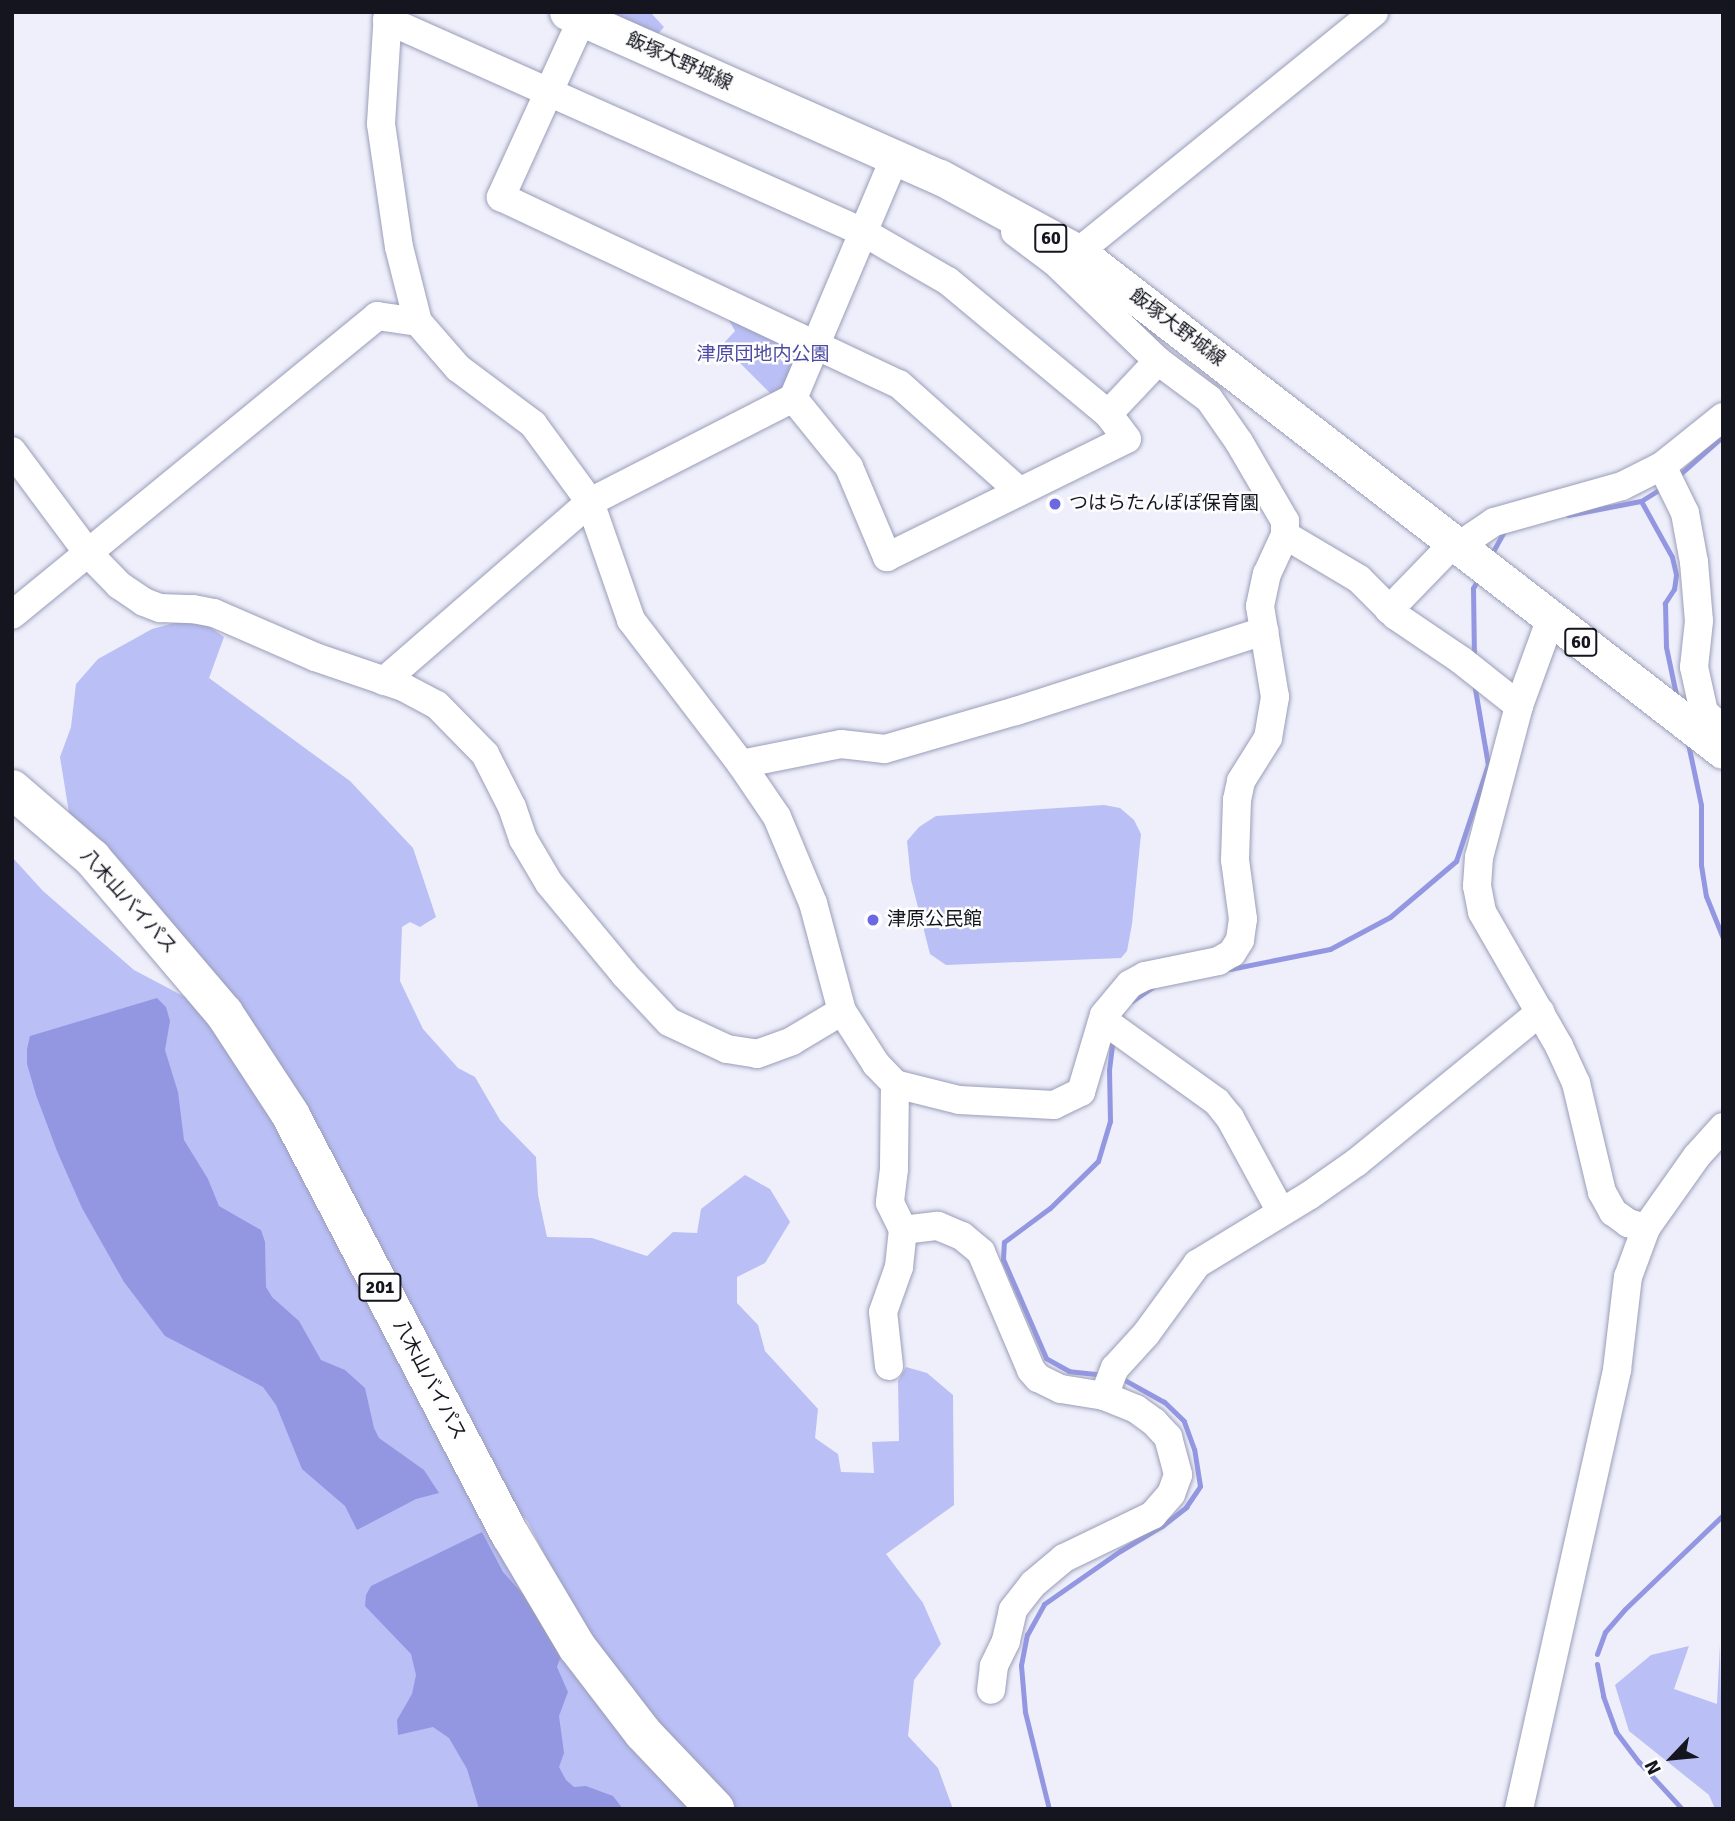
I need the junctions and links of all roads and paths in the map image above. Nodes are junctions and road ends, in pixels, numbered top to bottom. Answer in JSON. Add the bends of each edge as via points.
{"nodes":[{"id":1,"x":1374,"y":12,"type":"edge"},
{"id":2,"x":388,"y":16,"type":"edge"},
{"id":3,"x":574,"y":16,"type":"edge"},
{"id":4,"x":549,"y":92,"type":"junction"},
{"id":5,"x":895,"y":157,"type":"junction"},
{"id":6,"x":940,"y":177,"type":"junction"},
{"id":7,"x":863,"y":232,"type":"junction"},
{"id":8,"x":1078,"y":252,"type":"junction"},
{"id":9,"x":418,"y":322,"type":"junction"},
{"id":10,"x":818,"y":344,"type":"junction"},
{"id":11,"x":1158,"y":360,"type":"junction"},
{"id":12,"x":793,"y":398,"type":"junction"},
{"id":13,"x":1108,"y":414,"type":"junction"},
{"id":14,"x":1723,"y":417,"type":"edge"},
{"id":15,"x":12,"y":451,"type":"edge"},
{"id":16,"x":1664,"y":470,"type":"junction"},
{"id":17,"x":1019,"y":491,"type":"junction"},
{"id":18,"x":590,"y":502,"type":"junction"},
{"id":19,"x":1285,"y":535,"type":"junction"},
{"id":20,"x":88,"y":553,"type":"junction"},
{"id":21,"x":1472,"y":555,"type":"junction"},
{"id":22,"x":1389,"y":610,"type":"junction"},
{"id":23,"x":12,"y":615,"type":"edge"},
{"id":24,"x":1551,"y":618,"type":"junction"},
{"id":25,"x":1264,"y":631,"type":"junction"},
{"id":26,"x":384,"y":681,"type":"junction"},
{"id":27,"x":1519,"y":706,"type":"junction"},
{"id":28,"x":1718,"y":741,"type":"edge"},
{"id":29,"x":741,"y":764,"type":"junction"},
{"id":30,"x":12,"y":789,"type":"edge"},
{"id":31,"x":842,"y":1011,"type":"junction"},
{"id":32,"x":1540,"y":1012,"type":"junction"},
{"id":33,"x":1111,"y":1026,"type":"junction"},
{"id":34,"x":895,"y":1084,"type":"junction"},
{"id":35,"x":1723,"y":1126,"type":"edge"},
{"id":36,"x":1281,"y":1212,"type":"junction"},
{"id":37,"x":1646,"y":1228,"type":"junction"},
{"id":38,"x":903,"y":1230,"type":"junction"},
{"id":39,"x":889,"y":1366,"type":"dead end"},
{"id":40,"x":1108,"y":1385,"type":"junction"},
{"id":41,"x":991,"y":1690,"type":"dead end"},
{"id":42,"x":715,"y":1809,"type":"edge"},
{"id":43,"x":1519,"y":1809,"type":"edge"}],
"edges":[{"from":1,"to":8,"type":"street"},
{"from":2,"to":4,"type":"street"},
{"from":2,"to":9,"type":"street","via":[[381,124],[399,247]]},
{"from":3,"to":4,"type":"street"},
{"from":3,"to":5,"type":"main road","name":"飯塚大野城線","number":"60"},
{"from":4,"to":7,"type":"street"},
{"from":4,"to":10,"type":"street","via":[[501,197]]},
{"from":5,"to":6,"type":"main road","name":"飯塚大野城線","number":"60"},
{"from":5,"to":7,"type":"street"},
{"from":6,"to":8,"type":"main road","name":"飯塚大野城線","number":"60"},
{"from":6,"to":11,"type":"street","via":[[1055,262]]},
{"from":7,"to":10,"type":"street"},
{"from":7,"to":13,"type":"street","via":[[948,281]]},
{"from":8,"to":21,"type":"main road","name":"飯塚大野城線","number":"60"},
{"from":9,"to":18,"type":"street","via":[[458,369],[533,424]]},
{"from":9,"to":20,"type":"street","via":[[377,316]]},
{"from":10,"to":12,"type":"street"},
{"from":10,"to":17,"type":"street","via":[[898,384]]},
{"from":11,"to":13,"type":"street"},
{"from":11,"to":19,"type":"street","via":[[1209,399],[1280,509]]},
{"from":12,"to":17,"type":"street","via":[[849,467],[887,557]]},
{"from":12,"to":18,"type":"street"},
{"from":13,"to":17,"type":"street","via":[[1127,439]]},
{"from":14,"to":16,"type":"street"},
{"from":15,"to":20,"type":"street"},
{"from":16,"to":21,"type":"street","via":[[1493,522]]},
{"from":16,"to":28,"type":"street","via":[[1685,513],[1699,621],[1694,667],[1704,712]]},
{"from":18,"to":26,"type":"street"},
{"from":18,"to":29,"type":"street","via":[[631,620]]},
{"from":19,"to":22,"type":"street","via":[[1359,579]]},
{"from":19,"to":25,"type":"street","via":[[1262,595]]},
{"from":20,"to":23,"type":"street"},
{"from":20,"to":26,"type":"street","via":[[119,585],[145,602],[160,608],[214,613]]},
{"from":21,"to":22,"type":"street"},
{"from":21,"to":24,"type":"main road","name":"飯塚大野城線","number":"60"},
{"from":22,"to":27,"type":"street"},
{"from":24,"to":27,"type":"street"},
{"from":24,"to":28,"type":"main road","name":"飯塚大野城線","number":"60","via":[[1668,710]]},
{"from":25,"to":29,"type":"street","via":[[885,749],[841,744]]},
{"from":25,"to":33,"type":"street","via":[[1275,696],[1268,738],[1241,781],[1237,800],[1240,940],[1232,953],[1217,961],[1145,976],[1130,984]]},
{"from":26,"to":31,"type":"street","via":[[437,705],[485,754],[523,839],[549,883],[669,1022],[727,1049],[757,1054],[792,1041]]},
{"from":27,"to":32,"type":"street","via":[[1479,857],[1477,886],[1482,912]]},
{"from":29,"to":31,"type":"street","via":[[777,817],[813,902]]},
{"from":30,"to":42,"type":"highway","name":"八木山バイパス","number":"201","via":[[92,858],[224,1013],[290,1115],[511,1536],[577,1647],[643,1733]]},
{"from":31,"to":34,"type":"street","via":[[876,1064]]},
{"from":32,"to":36,"type":"street","via":[[1357,1162]]},
{"from":32,"to":37,"type":"street","via":[[1576,1083],[1602,1192],[1613,1212]]},
{"from":33,"to":34,"type":"street","via":[[1081,1092],[1054,1105],[959,1100]]},
{"from":33,"to":36,"type":"street","via":[[1217,1102]]},
{"from":34,"to":38,"type":"street","via":[[890,1203]]},
{"from":35,"to":37,"type":"street"},
{"from":36,"to":40,"type":"street","via":[[1197,1264]]},
{"from":37,"to":43,"type":"street","via":[[1628,1277],[1617,1370]]},
{"from":38,"to":39,"type":"street","via":[[899,1267],[883,1312]]},
{"from":38,"to":40,"type":"street","via":[[938,1226],[962,1236],[981,1252],[1038,1378],[1061,1389]]},
{"from":40,"to":41,"type":"street","via":[[1168,1437],[1178,1475],[1171,1494],[1153,1515],[1064,1558],[1033,1584],[1013,1610]]}]}
